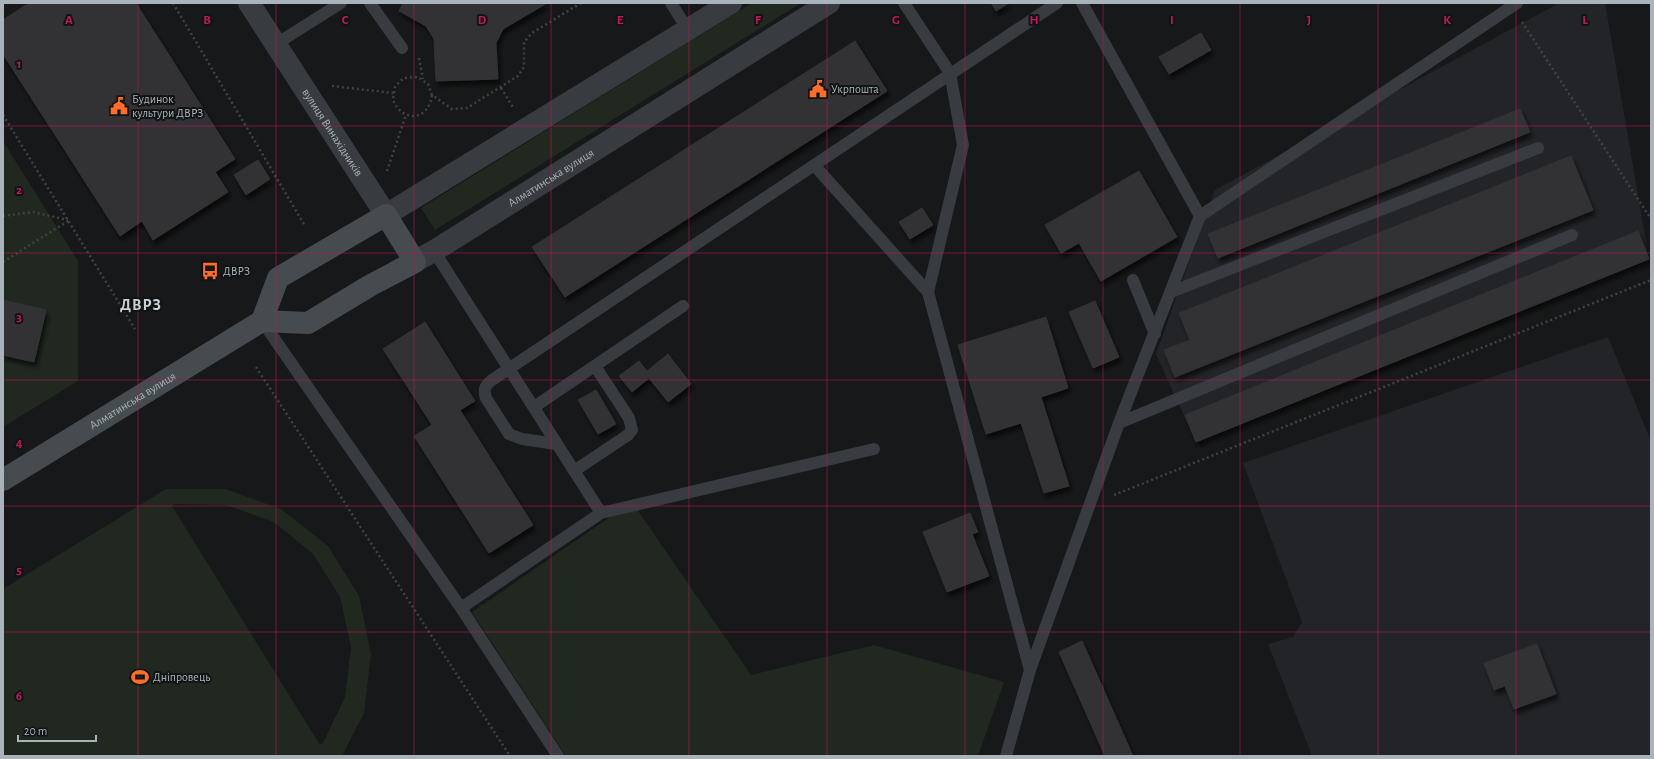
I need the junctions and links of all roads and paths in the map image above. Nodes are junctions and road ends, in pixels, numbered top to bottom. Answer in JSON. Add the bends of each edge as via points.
{"nodes":[{"id":1,"x":173,"y":3,"type":"edge"},
{"id":2,"x":250,"y":3,"type":"edge"},
{"id":3,"x":341,"y":3,"type":"edge"},
{"id":4,"x":370,"y":3,"type":"edge"},
{"id":5,"x":581,"y":3,"type":"edge"},
{"id":6,"x":671,"y":3,"type":"edge"},
{"id":7,"x":731,"y":3,"type":"edge"},
{"id":8,"x":829,"y":3,"type":"edge"},
{"id":9,"x":904,"y":3,"type":"edge"},
{"id":10,"x":1057,"y":3,"type":"edge"},
{"id":11,"x":1082,"y":3,"type":"edge"},
{"id":12,"x":1514,"y":5,"type":"edge"},
{"id":13,"x":688,"y":30,"type":"junction"},
{"id":14,"x":276,"y":44,"type":"junction"},
{"id":15,"x":402,"y":48,"type":"dead end"},
{"id":16,"x":950,"y":73,"type":"junction"},
{"id":17,"x":330,"y":86,"type":"dead end"},
{"id":18,"x":501,"y":88,"type":"junction"},
{"id":19,"x":393,"y":93,"type":"junction"},
{"id":20,"x":432,"y":96,"type":"junction"},
{"id":21,"x":514,"y":109,"type":"dead end"},
{"id":22,"x":3,"y":115,"type":"edge"},
{"id":23,"x":406,"y":115,"type":"junction"},
{"id":24,"x":1538,"y":148,"type":"dead end"},
{"id":25,"x":814,"y":165,"type":"junction"},
{"id":26,"x":386,"y":172,"type":"dead end"},
{"id":27,"x":386,"y":215,"type":"junction"},
{"id":28,"x":3,"y":216,"type":"edge"},
{"id":29,"x":1200,"y":216,"type":"junction"},
{"id":30,"x":1651,"y":219,"type":"edge"},
{"id":31,"x":68,"y":221,"type":"junction"},
{"id":32,"x":305,"y":226,"type":"dead end"},
{"id":33,"x":1572,"y":235,"type":"dead end"},
{"id":34,"x":434,"y":251,"type":"junction"},
{"id":35,"x":3,"y":262,"type":"edge"},
{"id":36,"x":415,"y":262,"type":"junction"},
{"id":37,"x":1133,"y":280,"type":"dead end"},
{"id":38,"x":1651,"y":280,"type":"edge"},
{"id":39,"x":928,"y":292,"type":"junction"},
{"id":40,"x":1171,"y":292,"type":"junction"},
{"id":41,"x":683,"y":306,"type":"dead end"},
{"id":42,"x":262,"y":320,"type":"junction"},
{"id":43,"x":135,"y":329,"type":"dead end"},
{"id":44,"x":1155,"y":334,"type":"junction"},
{"id":45,"x":595,"y":366,"type":"junction"},
{"id":46,"x":256,"y":368,"type":"dead end"},
{"id":47,"x":510,"y":369,"type":"junction"},
{"id":48,"x":534,"y":407,"type":"junction"},
{"id":49,"x":1119,"y":423,"type":"junction"},
{"id":50,"x":556,"y":444,"type":"junction"},
{"id":51,"x":874,"y":449,"type":"dead end"},
{"id":52,"x":574,"y":471,"type":"junction"},
{"id":53,"x":3,"y":480,"type":"edge"},
{"id":54,"x":1090,"y":505,"type":"junction"},
{"id":55,"x":601,"y":514,"type":"junction"},
{"id":56,"x":461,"y":608,"type":"junction"},
{"id":57,"x":1030,"y":670,"type":"junction"},
{"id":58,"x":510,"y":756,"type":"edge"},
{"id":59,"x":558,"y":756,"type":"edge"},
{"id":60,"x":1006,"y":756,"type":"edge"}],
"edges":[{"from":1,"to":32,"type":"path"},
{"from":2,"to":14,"type":"street","name":"вулиця Винахідників"},
{"from":3,"to":14,"type":"lane"},
{"from":4,"to":15,"type":"lane"},
{"from":5,"to":18,"type":"path","via":[[532,33],[524,42],[524,67],[518,76]]},
{"from":6,"to":13,"type":"lane"},
{"from":7,"to":13,"type":"street"},
{"from":8,"to":34,"type":"street","name":"Алматинська вулиця"},
{"from":9,"to":16,"type":"lane"},
{"from":10,"to":16,"type":"lane"},
{"from":11,"to":29,"type":"lane"},
{"from":12,"to":29,"type":"lane"},
{"from":12,"to":30,"type":"path"},
{"from":13,"to":27,"type":"street"},
{"from":14,"to":27,"type":"street","name":"вулиця Винахідників"},
{"from":16,"to":25,"type":"lane"},
{"from":16,"to":39,"type":"lane","via":[[963,145]]},
{"from":17,"to":19,"type":"path"},
{"from":18,"to":20,"type":"path","via":[[467,108],[452,108]]},
{"from":18,"to":21,"type":"path"},
{"from":19,"to":20,"type":"path","via":[[399,82],[411,76],[424,79]]},
{"from":19,"to":23,"type":"path","via":[[395,106]]},
{"from":20,"to":23,"type":"path","via":[[429,108],[424,112],[419,115]]},
{"from":22,"to":31,"type":"path"},
{"from":23,"to":26,"type":"path"},
{"from":24,"to":40,"type":"lane"},
{"from":25,"to":39,"type":"lane"},
{"from":25,"to":47,"type":"lane"},
{"from":27,"to":36,"type":"street","name":"вулиця Винахідників"},
{"from":27,"to":42,"type":"street","via":[[278,278]]},
{"from":28,"to":31,"type":"path","via":[[33,212]]},
{"from":29,"to":40,"type":"lane"},
{"from":31,"to":35,"type":"path"},
{"from":31,"to":43,"type":"path"},
{"from":33,"to":49,"type":"lane"},
{"from":34,"to":36,"type":"street","name":"Алматинська вулиця"},
{"from":34,"to":47,"type":"lane"},
{"from":36,"to":42,"type":"street","name":"Алматинська вулиця","via":[[308,323]]},
{"from":37,"to":44,"type":"lane"},
{"from":38,"to":54,"type":"path"},
{"from":39,"to":57,"type":"lane"},
{"from":40,"to":44,"type":"lane"},
{"from":41,"to":45,"type":"lane"},
{"from":42,"to":53,"type":"street","name":"Алматинська вулиця"},
{"from":42,"to":56,"type":"lane"},
{"from":44,"to":49,"type":"lane"},
{"from":45,"to":48,"type":"lane"},
{"from":45,"to":52,"type":"lane","via":[[629,418],[632,430]]},
{"from":46,"to":58,"type":"path"},
{"from":47,"to":48,"type":"lane"},
{"from":47,"to":50,"type":"lane","via":[[485,385],[484,392],[505,429],[515,437]]},
{"from":48,"to":50,"type":"lane"},
{"from":49,"to":54,"type":"lane"},
{"from":50,"to":52,"type":"lane"},
{"from":51,"to":55,"type":"lane"},
{"from":52,"to":55,"type":"lane"},
{"from":54,"to":57,"type":"lane"},
{"from":55,"to":56,"type":"lane"},
{"from":56,"to":59,"type":"lane"},
{"from":57,"to":60,"type":"lane"}]}
